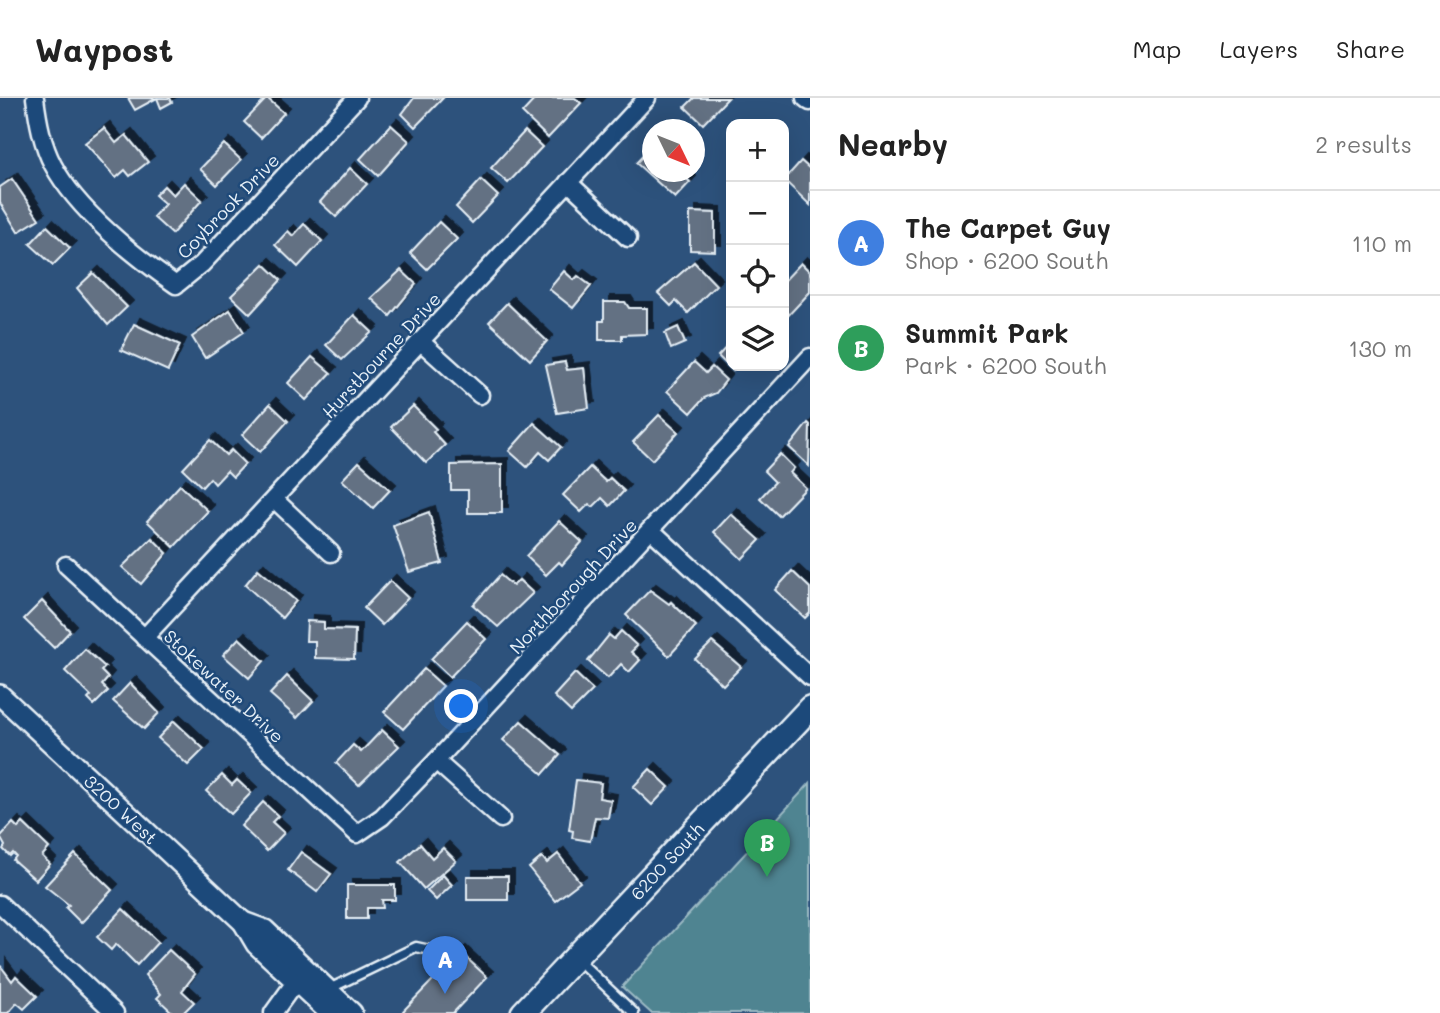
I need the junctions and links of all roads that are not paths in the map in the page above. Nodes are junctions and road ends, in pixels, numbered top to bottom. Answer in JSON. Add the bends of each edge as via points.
{"nodes":[{"id":1,"x":35,"y":98,"type":"edge"},
{"id":2,"x":357,"y":98,"type":"edge"},
{"id":3,"x":647,"y":98,"type":"edge"},
{"id":4,"x":805,"y":98,"type":"edge"},
{"id":5,"x":810,"y":102,"type":"edge"},
{"id":6,"x":568,"y":182,"type":"junction"},
{"id":7,"x":628,"y":238,"type":"dead end"},
{"id":8,"x":420,"y":341,"type":"junction"},
{"id":9,"x":810,"y":357,"type":"edge"},
{"id":10,"x":480,"y":396,"type":"dead end"},
{"id":11,"x":274,"y":499,"type":"junction"},
{"id":12,"x":651,"y":530,"type":"junction"},
{"id":13,"x":331,"y":552,"type":"dead end"},
{"id":14,"x":66,"y":565,"type":"dead end"},
{"id":15,"x":144,"y":638,"type":"junction"},
{"id":16,"x":810,"y":677,"type":"edge"},
{"id":17,"x":0,"y":695,"type":"edge"},
{"id":18,"x":810,"y":708,"type":"edge"},
{"id":19,"x":436,"y":761,"type":"junction"},
{"id":20,"x":500,"y":819,"type":"dead end"},
{"id":21,"x":357,"y":834,"type":"joint"},
{"id":22,"x":0,"y":904,"type":"edge"},
{"id":23,"x":243,"y":922,"type":"junction"},
{"id":24,"x":443,"y":953,"type":"dead end"},
{"id":25,"x":576,"y":958,"type":"junction"},
{"id":26,"x":296,"y":981,"type":"junction"},
{"id":27,"x":328,"y":989,"type":"junction"},
{"id":28,"x":626,"y":1005,"type":"junction"},
{"id":29,"x":115,"y":1013,"type":"edge"},
{"id":30,"x":273,"y":1013,"type":"edge"},
{"id":31,"x":330,"y":1013,"type":"edge"},
{"id":32,"x":352,"y":1013,"type":"edge"},
{"id":33,"x":523,"y":1013,"type":"edge"},
{"id":34,"x":619,"y":1013,"type":"edge"},
{"id":35,"x":634,"y":1013,"type":"edge"}],
"edges":[{"from":1,"to":2,"type":"street","name":"Coybrook Drive","via":[[40,132],[54,166],[68,185],[123,243],[176,285],[202,264]]},
{"from":3,"to":6,"type":"street","name":"Hurstbourne Drive"},
{"from":4,"to":5,"type":"street"},
{"from":6,"to":7,"type":"street"},
{"from":6,"to":8,"type":"street","name":"Hurstbourne Drive"},
{"from":8,"to":10,"type":"street"},
{"from":8,"to":11,"type":"street","name":"Hurstbourne Drive"},
{"from":9,"to":12,"type":"street","name":"Northborough Drive"},
{"from":11,"to":13,"type":"street"},
{"from":11,"to":15,"type":"street","name":"Hurstbourne Drive"},
{"from":12,"to":16,"type":"street"},
{"from":12,"to":19,"type":"street","name":"Northborough Drive"},
{"from":14,"to":15,"type":"street","name":"Stokewater Drive"},
{"from":15,"to":21,"type":"street","name":"Stokewater Drive"},
{"from":17,"to":23,"type":"street","name":"3200 West"},
{"from":18,"to":25,"type":"main road","name":"6200 South"},
{"from":19,"to":20,"type":"street"},
{"from":19,"to":21,"type":"street","name":"Northborough Drive","via":[[382,817]]},
{"from":22,"to":29,"type":"street"},
{"from":23,"to":26,"type":"street","name":"3200 West","via":[[256,943]]},
{"from":23,"to":27,"type":"street","name":"3200 West","via":[[265,930]]},
{"from":24,"to":27,"type":"lane","via":[[416,947]]},
{"from":25,"to":28,"type":"lane"},
{"from":25,"to":33,"type":"main road","name":"6200 South"},
{"from":26,"to":30,"type":"street"},
{"from":26,"to":31,"type":"street","name":"3200 West"},
{"from":27,"to":32,"type":"street","name":"3200 West"},
{"from":28,"to":34,"type":"lane"},
{"from":28,"to":35,"type":"lane"}]}
